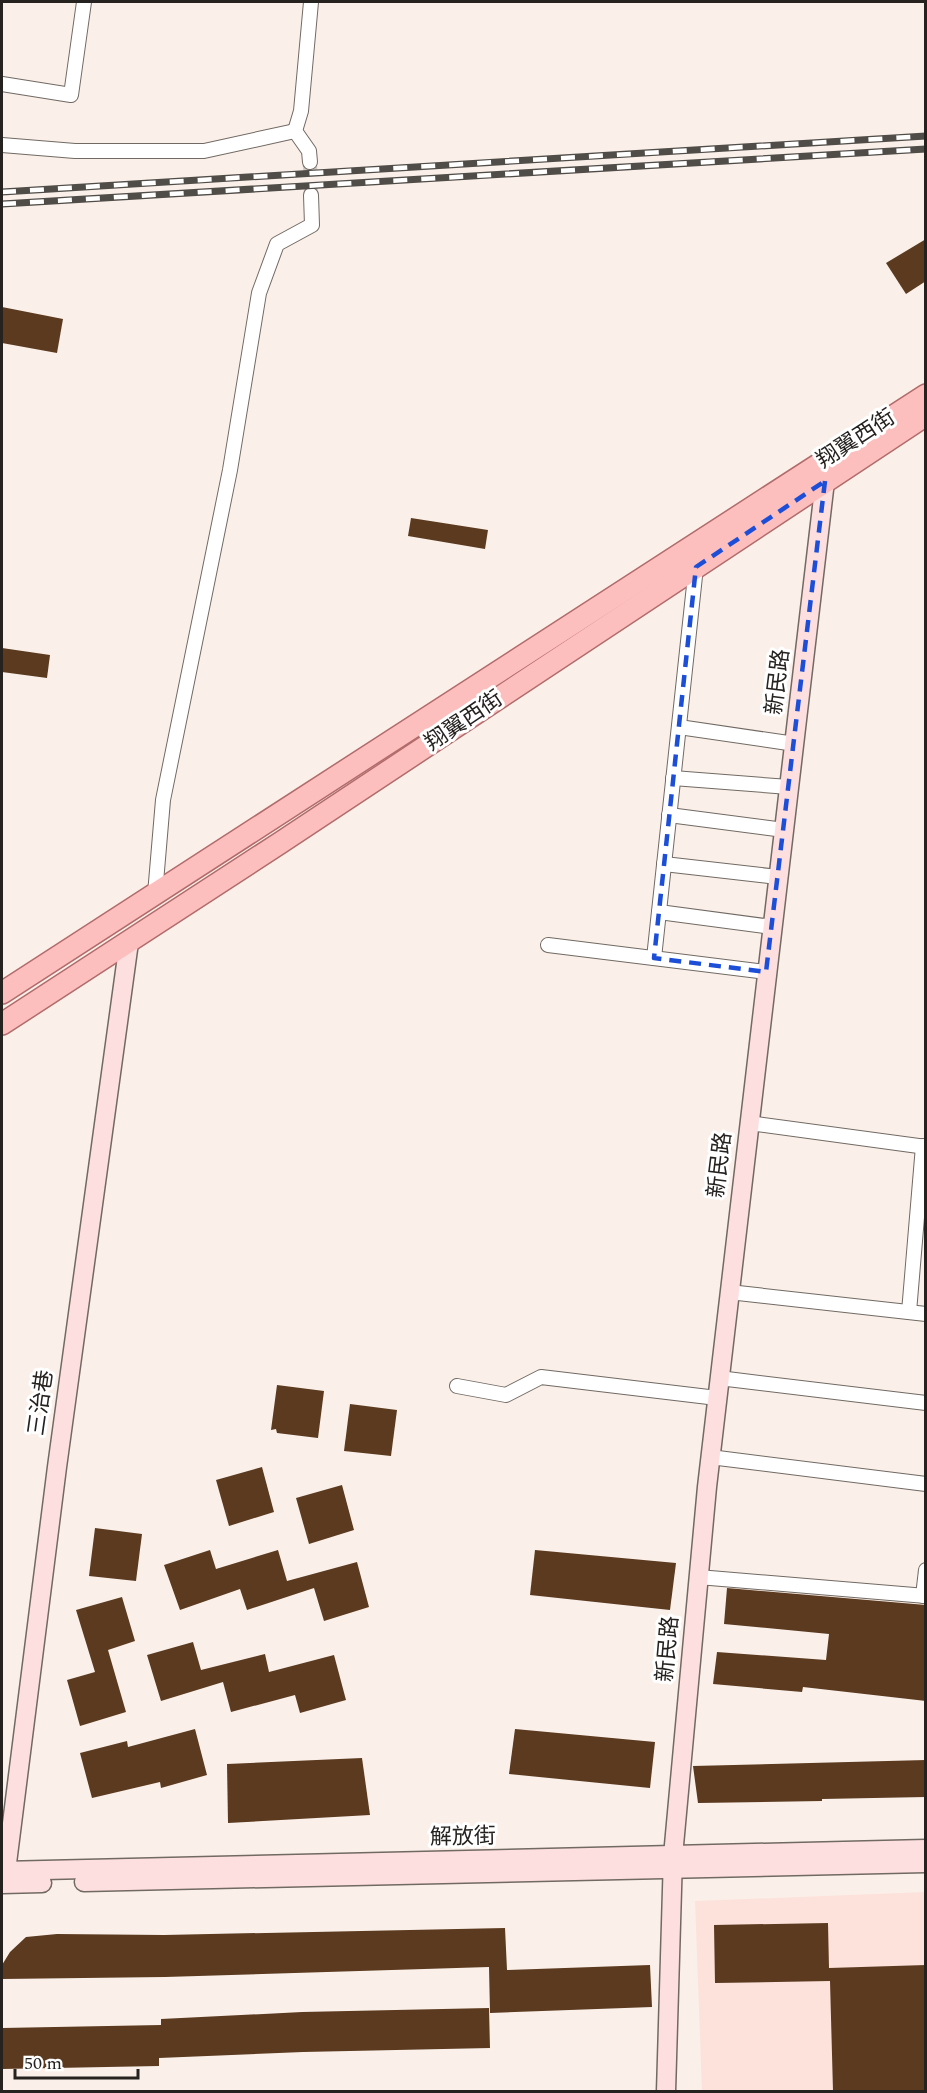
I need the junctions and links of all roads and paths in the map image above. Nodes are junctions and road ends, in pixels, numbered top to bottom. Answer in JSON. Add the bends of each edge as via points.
{"nodes":[{"id":1,"x":84,"y":2,"type":"edge"},
{"id":2,"x":311,"y":2,"type":"edge"},
{"id":3,"x":2,"y":84,"type":"edge"},
{"id":4,"x":295,"y":130,"type":"junction"},
{"id":5,"x":2,"y":145,"type":"edge"},
{"id":6,"x":310,"y":162,"type":"tunnel mouth"},
{"id":7,"x":311,"y":195,"type":"tunnel mouth"},
{"id":8,"x":926,"y":395,"type":"edge"},
{"id":9,"x":926,"y":415,"type":"edge"},
{"id":10,"x":825,"y":481,"type":"junction"},
{"id":11,"x":696,"y":567,"type":"junction"},
{"id":12,"x":679,"y":727,"type":"junction"},
{"id":13,"x":795,"y":744,"type":"junction"},
{"id":14,"x":673,"y":778,"type":"junction"},
{"id":15,"x":789,"y":787,"type":"junction"},
{"id":16,"x":669,"y":815,"type":"junction"},
{"id":17,"x":784,"y":830,"type":"junction"},
{"id":18,"x":664,"y":864,"type":"junction"},
{"id":19,"x":778,"y":877,"type":"junction"},
{"id":20,"x":155,"y":894,"type":"junction"},
{"id":21,"x":659,"y":912,"type":"junction"},
{"id":22,"x":772,"y":927,"type":"junction"},
{"id":23,"x":129,"y":942,"type":"junction"},
{"id":24,"x":548,"y":945,"type":"dead end"},
{"id":25,"x":654,"y":958,"type":"junction"},
{"id":26,"x":766,"y":972,"type":"junction"},
{"id":27,"x":2,"y":993,"type":"edge"},
{"id":28,"x":2,"y":1024,"type":"edge"},
{"id":29,"x":749,"y":1123,"type":"junction"},
{"id":30,"x":924,"y":1146,"type":"edge"},
{"id":31,"x":729,"y":1292,"type":"junction"},
{"id":32,"x":909,"y":1312,"type":"junction"},
{"id":33,"x":926,"y":1314,"type":"edge"},
{"id":34,"x":719,"y":1378,"type":"junction"},
{"id":35,"x":457,"y":1386,"type":"dead end"},
{"id":36,"x":717,"y":1398,"type":"junction"},
{"id":37,"x":926,"y":1403,"type":"edge"},
{"id":38,"x":710,"y":1457,"type":"junction"},
{"id":39,"x":926,"y":1484,"type":"edge"},
{"id":40,"x":926,"y":1570,"type":"edge"},
{"id":41,"x":698,"y":1577,"type":"junction"},
{"id":42,"x":924,"y":1596,"type":"edge"},
{"id":43,"x":926,"y":1849,"type":"edge"},
{"id":44,"x":673,"y":1862,"type":"junction"},
{"id":45,"x":926,"y":1863,"type":"edge"},
{"id":46,"x":3,"y":1875,"type":"edge"},
{"id":47,"x":666,"y":2091,"type":"edge"}],
"edges":[{"from":1,"to":3,"type":"street","via":[[72,95]]},
{"from":2,"to":4,"type":"street","via":[[301,111]]},
{"from":4,"to":5,"type":"street","via":[[204,151],[75,151]]},
{"from":4,"to":6,"type":"street","via":[[309,151]]},
{"from":7,"to":20,"type":"street","via":[[312,225],[277,244],[258,293],[230,470],[164,801]]},
{"from":8,"to":20,"type":"main road","name":"翔翼西街"},
{"from":9,"to":10,"type":"main road","name":"翔翼西街"},
{"from":10,"to":11,"type":"main road","name":"翔翼西街"},
{"from":10,"to":13,"type":"street","name":"新民路"},
{"from":11,"to":12,"type":"street"},
{"from":11,"to":23,"type":"main road","name":"翔翼西街"},
{"from":12,"to":13,"type":"street"},
{"from":12,"to":14,"type":"street"},
{"from":13,"to":15,"type":"street","name":"新民路"},
{"from":14,"to":15,"type":"street"},
{"from":14,"to":16,"type":"street"},
{"from":15,"to":17,"type":"street","name":"新民路"},
{"from":16,"to":17,"type":"street"},
{"from":16,"to":18,"type":"street"},
{"from":17,"to":19,"type":"street","name":"新民路"},
{"from":18,"to":19,"type":"street"},
{"from":18,"to":21,"type":"street"},
{"from":19,"to":22,"type":"street","name":"新民路"},
{"from":20,"to":27,"type":"main road","name":"翔翼西街"},
{"from":21,"to":22,"type":"street"},
{"from":21,"to":25,"type":"street"},
{"from":22,"to":26,"type":"street","name":"新民路"},
{"from":23,"to":28,"type":"main road","name":"翔翼西街"},
{"from":23,"to":46,"type":"street","name":"三治巷"},
{"from":24,"to":25,"type":"street"},
{"from":25,"to":26,"type":"street"},
{"from":26,"to":29,"type":"street","name":"新民路"},
{"from":29,"to":30,"type":"street"},
{"from":29,"to":31,"type":"street","name":"新民路"},
{"from":30,"to":32,"type":"street"},
{"from":31,"to":32,"type":"street"},
{"from":31,"to":34,"type":"street","name":"新民路"},
{"from":32,"to":33,"type":"street"},
{"from":34,"to":36,"type":"street","name":"新民路"},
{"from":34,"to":37,"type":"street"},
{"from":35,"to":36,"type":"street","via":[[506,1395],[541,1377]]},
{"from":36,"to":38,"type":"street","name":"新民路"},
{"from":38,"to":39,"type":"street"},
{"from":38,"to":41,"type":"street","name":"新民路"},
{"from":40,"to":42,"type":"street"},
{"from":41,"to":42,"type":"street"},
{"from":41,"to":44,"type":"street","name":"新民路"},
{"from":43,"to":44,"type":"street","name":"解放街"},
{"from":44,"to":45,"type":"street"},
{"from":44,"to":46,"type":"street","name":"解放街"},
{"from":44,"to":47,"type":"street","name":"新民路"}]}
